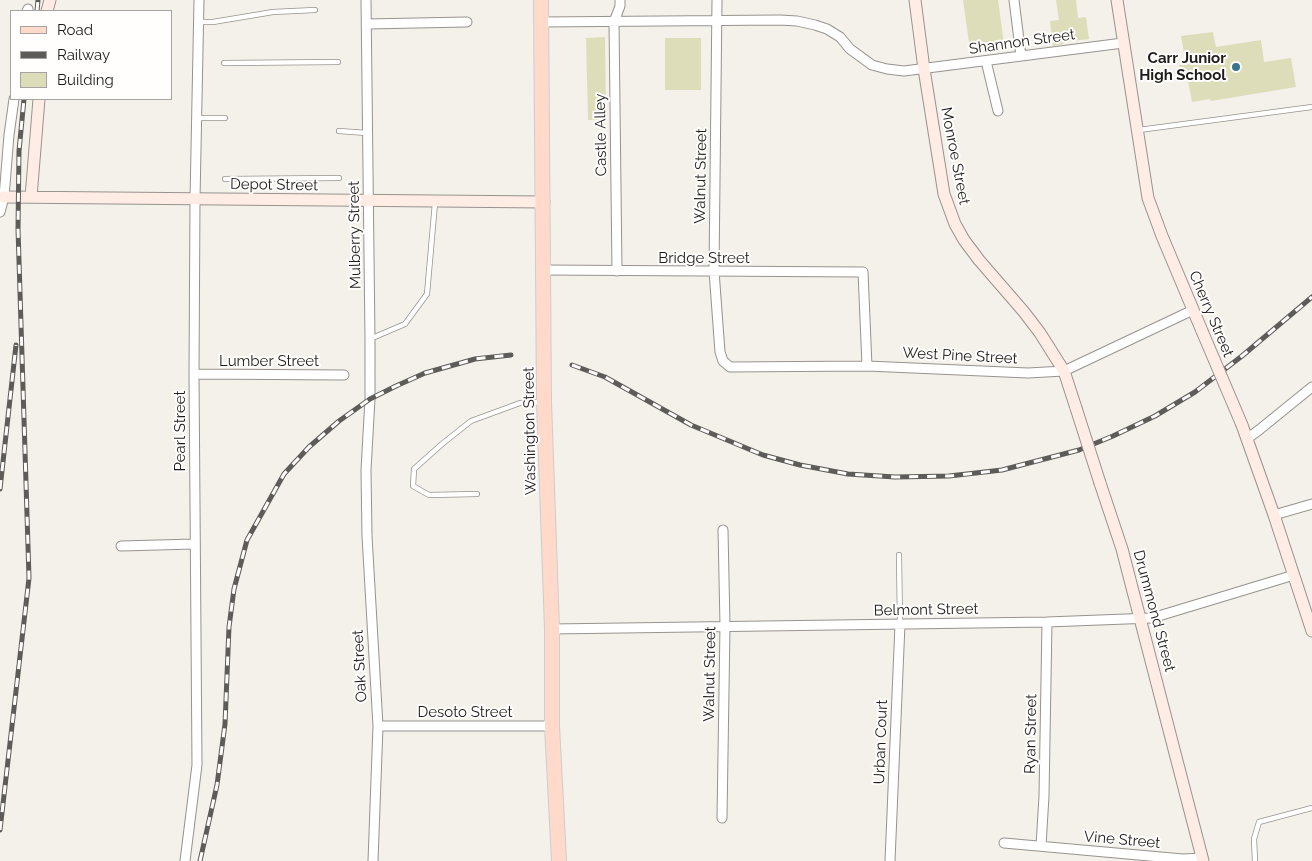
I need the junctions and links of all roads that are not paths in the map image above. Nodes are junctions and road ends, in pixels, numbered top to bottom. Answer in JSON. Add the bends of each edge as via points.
{"nodes":[{"id":1,"x":199,"y":0,"type":"edge"},
{"id":2,"x":366,"y":0,"type":"edge"},
{"id":3,"x":541,"y":0,"type":"edge"},
{"id":4,"x":620,"y":0,"type":"edge"},
{"id":5,"x":717,"y":0,"type":"edge"},
{"id":6,"x":915,"y":0,"type":"edge"},
{"id":7,"x":1014,"y":0,"type":"edge"},
{"id":8,"x":1116,"y":0,"type":"edge"},
{"id":9,"x":315,"y":10,"type":"dead end"},
{"id":10,"x":717,"y":20,"type":"junction"},
{"id":11,"x":199,"y":22,"type":"junction"},
{"id":12,"x":467,"y":22,"type":"dead end"},
{"id":13,"x":542,"y":22,"type":"junction"},
{"id":14,"x":614,"y":22,"type":"junction"},
{"id":15,"x":367,"y":24,"type":"junction"},
{"id":16,"x":1123,"y":43,"type":"junction"},
{"id":17,"x":1021,"y":56,"type":"junction"},
{"id":18,"x":986,"y":61,"type":"junction"},
{"id":19,"x":338,"y":62,"type":"dead end"},
{"id":20,"x":224,"y":63,"type":"dead end"},
{"id":21,"x":924,"y":69,"type":"junction"},
{"id":22,"x":14,"y":100,"type":"edge"},
{"id":23,"x":39,"y":100,"type":"edge"},
{"id":24,"x":1312,"y":107,"type":"edge"},
{"id":25,"x":998,"y":111,"type":"dead end"},
{"id":26,"x":196,"y":118,"type":"junction"},
{"id":27,"x":225,"y":118,"type":"dead end"},
{"id":28,"x":1137,"y":130,"type":"junction"},
{"id":29,"x":339,"y":131,"type":"dead end"},
{"id":30,"x":368,"y":133,"type":"junction"},
{"id":31,"x":339,"y":178,"type":"dead end"},
{"id":32,"x":225,"y":179,"type":"dead end"},
{"id":33,"x":4,"y":197,"type":"junction"},
{"id":34,"x":31,"y":198,"type":"junction"},
{"id":35,"x":195,"y":199,"type":"junction"},
{"id":36,"x":368,"y":201,"type":"junction"},
{"id":37,"x":435,"y":201,"type":"junction"},
{"id":38,"x":544,"y":202,"type":"junction"},
{"id":39,"x":0,"y":212,"type":"edge"},
{"id":40,"x":544,"y":270,"type":"junction"},
{"id":41,"x":617,"y":271,"type":"junction"},
{"id":42,"x":714,"y":271,"type":"junction"},
{"id":43,"x":1193,"y":310,"type":"junction"},
{"id":44,"x":370,"y":339,"type":"junction"},
{"id":45,"x":720,"y":352,"type":"joint"},
{"id":46,"x":867,"y":366,"type":"junction"},
{"id":47,"x":1064,"y":371,"type":"junction"},
{"id":48,"x":194,"y":374,"type":"junction"},
{"id":49,"x":344,"y":375,"type":"dead end"},
{"id":50,"x":1312,"y":387,"type":"edge"},
{"id":51,"x":544,"y":402,"type":"junction"},
{"id":52,"x":1248,"y":438,"type":"junction"},
{"id":53,"x":366,"y":470,"type":"joint"},
{"id":54,"x":477,"y":494,"type":"dead end"},
{"id":55,"x":1312,"y":504,"type":"edge"},
{"id":56,"x":1274,"y":515,"type":"junction"},
{"id":57,"x":723,"y":530,"type":"dead end"},
{"id":58,"x":194,"y":544,"type":"junction"},
{"id":59,"x":121,"y":546,"type":"dead end"},
{"id":60,"x":899,"y":555,"type":"dead end"},
{"id":61,"x":1294,"y":575,"type":"junction"},
{"id":62,"x":1141,"y":618,"type":"junction"},
{"id":63,"x":1047,"y":622,"type":"junction"},
{"id":64,"x":900,"y":624,"type":"junction"},
{"id":65,"x":725,"y":626,"type":"junction"},
{"id":66,"x":552,"y":629,"type":"junction"},
{"id":67,"x":1312,"y":631,"type":"edge"},
{"id":68,"x":378,"y":726,"type":"junction"},
{"id":69,"x":552,"y":726,"type":"junction"},
{"id":70,"x":1312,"y":808,"type":"edge"},
{"id":71,"x":722,"y":818,"type":"dead end"},
{"id":72,"x":1004,"y":843,"type":"dead end"},
{"id":73,"x":1041,"y":846,"type":"junction"},
{"id":74,"x":1202,"y":859,"type":"edge"},
{"id":75,"x":185,"y":861,"type":"edge"},
{"id":76,"x":374,"y":861,"type":"edge"},
{"id":77,"x":559,"y":861,"type":"edge"},
{"id":78,"x":890,"y":861,"type":"edge"},
{"id":79,"x":1255,"y":861,"type":"edge"}],
"edges":[{"from":1,"to":11,"type":"street","name":"Pearl Street"},
{"from":2,"to":15,"type":"street","name":"Mulberry Street"},
{"from":3,"to":13,"type":"main road","name":"Washington Street"},
{"from":4,"to":14,"type":"street","name":"Castle Alley"},
{"from":5,"to":10,"type":"street","name":"Walnut Street"},
{"from":6,"to":21,"type":"street","name":"Monroe Street"},
{"from":7,"to":17,"type":"street"},
{"from":8,"to":16,"type":"street","name":"Cherry Street"},
{"from":9,"to":11,"type":"lane"},
{"from":10,"to":14,"type":"street","name":"Shannon Street"},
{"from":10,"to":21,"type":"street","name":"Shannon Street","via":[[780,20],[815,25],[840,37],[872,65],[887,69]]},
{"from":10,"to":42,"type":"street","name":"Walnut Street"},
{"from":11,"to":26,"type":"street","name":"Pearl Street"},
{"from":12,"to":15,"type":"street"},
{"from":13,"to":14,"type":"street","name":"Shannon Street"},
{"from":13,"to":38,"type":"main road","name":"Washington Street"},
{"from":14,"to":41,"type":"street","name":"Castle Alley"},
{"from":15,"to":30,"type":"street","name":"Mulberry Street"},
{"from":16,"to":17,"type":"street","name":"Shannon Street"},
{"from":16,"to":28,"type":"street","name":"Cherry Street"},
{"from":17,"to":18,"type":"street","name":"Shannon Street"},
{"from":18,"to":21,"type":"street","name":"Shannon Street"},
{"from":18,"to":25,"type":"street"},
{"from":19,"to":20,"type":"lane"},
{"from":21,"to":47,"type":"street","name":"Monroe Street","via":[[944,194],[954,224],[979,260],[1040,333]]},
{"from":22,"to":33,"type":"street"},
{"from":23,"to":34,"type":"street"},
{"from":24,"to":28,"type":"lane"},
{"from":26,"to":27,"type":"lane"},
{"from":26,"to":35,"type":"street","name":"Pearl Street"},
{"from":28,"to":43,"type":"street","name":"Cherry Street","via":[[1148,198]]},
{"from":29,"to":30,"type":"lane"},
{"from":30,"to":36,"type":"street","name":"Mulberry Street"},
{"from":31,"to":32,"type":"lane"},
{"from":33,"to":34,"type":"street","name":"Depot Street"},
{"from":33,"to":39,"type":"street"},
{"from":34,"to":35,"type":"street","name":"Depot Street"},
{"from":35,"to":36,"type":"street","name":"Depot Street"},
{"from":35,"to":48,"type":"street","name":"Pearl Street"},
{"from":36,"to":37,"type":"street","name":"Depot Street"},
{"from":36,"to":44,"type":"street","name":"Mulberry Street"},
{"from":37,"to":38,"type":"street","name":"Depot Street"},
{"from":37,"to":44,"type":"lane","via":[[427,294],[405,324]]},
{"from":38,"to":40,"type":"main road","name":"Washington Street"},
{"from":40,"to":41,"type":"street","name":"Bridge Street"},
{"from":40,"to":51,"type":"main road","name":"Washington Street"},
{"from":41,"to":42,"type":"street","name":"Bridge Street"},
{"from":42,"to":45,"type":"street","name":"Walnut Street"},
{"from":42,"to":46,"type":"street","name":"Bridge Street","via":[[863,272]]},
{"from":43,"to":47,"type":"street","name":"West Pine Street"},
{"from":43,"to":52,"type":"street","name":"Cherry Street","bridge":true},
{"from":44,"to":53,"type":"street","name":"Mulberry Street"},
{"from":45,"to":46,"type":"street","name":"West Pine Street","via":[[730,368]]},
{"from":46,"to":47,"type":"street","name":"West Pine Street","via":[[1028,374]]},
{"from":47,"to":62,"type":"street","name":"Drummond Street","bridge":true},
{"from":48,"to":49,"type":"street","name":"Lumber Street"},
{"from":48,"to":58,"type":"street","name":"Pearl Street"},
{"from":50,"to":52,"type":"street"},
{"from":51,"to":54,"type":"lane","via":[[520,403],[471,421],[414,469],[414,486],[429,496]]},
{"from":51,"to":66,"type":"main road","name":"Washington Street"},
{"from":52,"to":56,"type":"street","name":"Cherry Street"},
{"from":53,"to":68,"type":"street","name":"Oak Street"},
{"from":55,"to":56,"type":"street"},
{"from":56,"to":61,"type":"street","name":"Cherry Street"},
{"from":57,"to":65,"type":"street","name":"Walnut Street"},
{"from":58,"to":59,"type":"street"},
{"from":58,"to":75,"type":"street","name":"Pearl Street","via":[[197,765]]},
{"from":60,"to":64,"type":"lane"},
{"from":61,"to":62,"type":"street","name":"Belmont Street","via":[[1152,618]]},
{"from":61,"to":67,"type":"street","name":"Cherry Street"},
{"from":62,"to":63,"type":"street","name":"Belmont Street"},
{"from":62,"to":74,"type":"street","name":"Drummond Street"},
{"from":63,"to":64,"type":"street","name":"Belmont Street"},
{"from":63,"to":73,"type":"street","name":"Ryan Street"},
{"from":64,"to":65,"type":"street","name":"Belmont Street"},
{"from":64,"to":78,"type":"street","name":"Urban Court"},
{"from":65,"to":66,"type":"street","name":"Belmont Street"},
{"from":65,"to":71,"type":"street","name":"Walnut Street"},
{"from":66,"to":69,"type":"main road","name":"Washington Street"},
{"from":68,"to":69,"type":"street","name":"Desoto Street"},
{"from":68,"to":76,"type":"street","name":"Oak Street"},
{"from":69,"to":77,"type":"main road","name":"Washington Street"},
{"from":70,"to":79,"type":"lane","via":[[1259,822],[1254,839]]},
{"from":72,"to":73,"type":"street","name":"Vine Street"},
{"from":73,"to":74,"type":"street","name":"Vine Street"}]}
